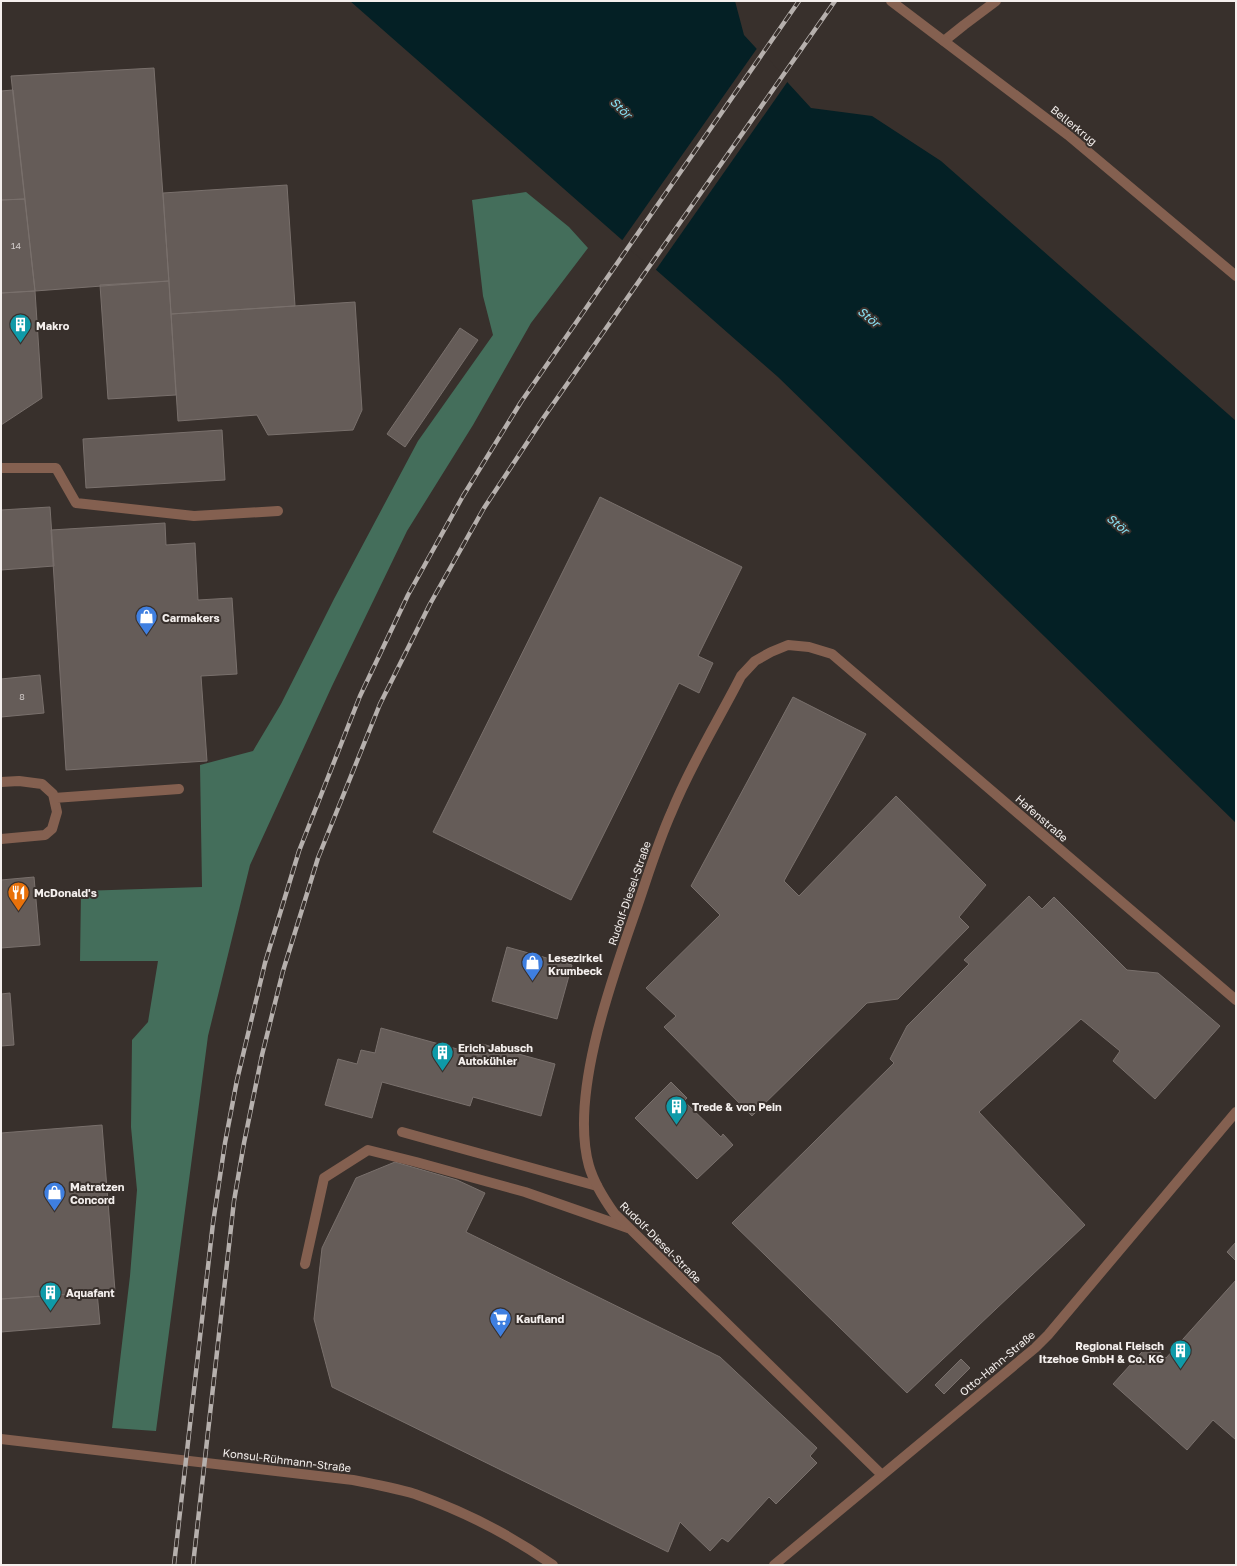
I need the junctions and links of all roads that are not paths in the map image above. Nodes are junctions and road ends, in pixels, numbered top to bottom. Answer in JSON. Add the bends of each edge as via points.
{"nodes":[{"id":1,"x":891,"y":1,"type":"edge"},
{"id":2,"x":996,"y":1,"type":"edge"},
{"id":3,"x":944,"y":41,"type":"junction"},
{"id":4,"x":1236,"y":276,"type":"edge"},
{"id":5,"x":1,"y":468,"type":"edge"},
{"id":6,"x":278,"y":512,"type":"dead end"},
{"id":7,"x":832,"y":654,"type":"joint"},
{"id":8,"x":1,"y":782,"type":"edge"},
{"id":9,"x":180,"y":789,"type":"dead end"},
{"id":10,"x":54,"y":798,"type":"junction"},
{"id":11,"x":1,"y":839,"type":"edge"},
{"id":12,"x":1236,"y":1000,"type":"edge"},
{"id":13,"x":1236,"y":1112,"type":"edge"},
{"id":14,"x":402,"y":1132,"type":"dead end"},
{"id":15,"x":597,"y":1186,"type":"junction"},
{"id":16,"x":628,"y":1228,"type":"junction"},
{"id":17,"x":305,"y":1264,"type":"dead end"},
{"id":18,"x":1,"y":1439,"type":"edge"},
{"id":19,"x":882,"y":1475,"type":"junction"},
{"id":20,"x":553,"y":1565,"type":"edge"},
{"id":21,"x":774,"y":1565,"type":"edge"}],
"edges":[{"from":1,"to":3,"type":"street","name":"Bellerkrug"},
{"from":2,"to":3,"type":"street"},
{"from":3,"to":4,"type":"street","name":"Bellerkrug","via":[[1068,135]]},
{"from":5,"to":6,"type":"street","via":[[56,468],[76,503],[194,516]]},
{"from":7,"to":12,"type":"street","name":"Hafenstraße"},
{"from":7,"to":15,"type":"street","name":"Rudolf-Diesel-Straße","via":[[809,647],[788,645],[755,661],[741,676],[672,810],[618,963],[590,1069],[584,1121],[585,1143],[589,1165]]},
{"from":8,"to":10,"type":"street","via":[[42,784]]},
{"from":9,"to":10,"type":"street"},
{"from":10,"to":11,"type":"street","via":[[57,812],[52,829],[45,835]]},
{"from":13,"to":19,"type":"street","name":"Otto-Hahn-Straße","via":[[1043,1339]]},
{"from":14,"to":15,"type":"street"},
{"from":15,"to":16,"type":"street","name":"Rudolf-Diesel-Straße","via":[[614,1213]]},
{"from":16,"to":17,"type":"street","via":[[525,1192],[368,1150],[324,1178]]},
{"from":16,"to":19,"type":"street","name":"Rudolf-Diesel-Straße"},
{"from":18,"to":20,"type":"street","name":"Konsul-Rühmann-Straße","via":[[386,1486],[415,1494],[478,1522],[530,1548]]},
{"from":19,"to":21,"type":"street","name":"Otto-Hahn-Straße"}]}
